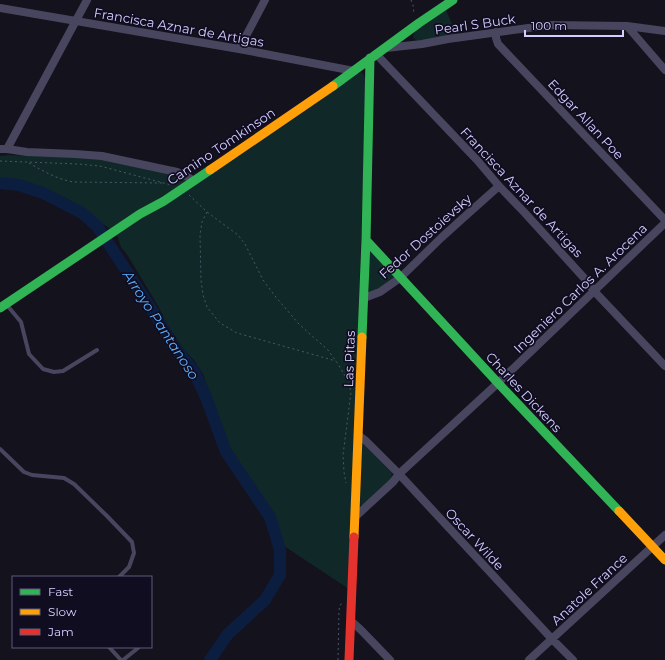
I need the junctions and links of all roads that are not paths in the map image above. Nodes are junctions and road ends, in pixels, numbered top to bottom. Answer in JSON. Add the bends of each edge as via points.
{"nodes":[{"id":1,"x":86,"y":0,"type":"edge"},
{"id":2,"x":265,"y":0,"type":"edge"},
{"id":3,"x":452,"y":0,"type":"edge"},
{"id":4,"x":0,"y":8,"type":"edge"},
{"id":5,"x":76,"y":21,"type":"junction"},
{"id":6,"x":627,"y":26,"type":"junction"},
{"id":7,"x":665,"y":31,"type":"edge"},
{"id":8,"x":496,"y":32,"type":"junction"},
{"id":9,"x":384,"y":48,"type":"junction"},
{"id":10,"x":239,"y":49,"type":"junction"},
{"id":11,"x":373,"y":56,"type":"junction"},
{"id":12,"x":665,"y":70,"type":"edge"},
{"id":13,"x":354,"y":71,"type":"junction"},
{"id":14,"x":4,"y":149,"type":"edge"},
{"id":15,"x":194,"y":181,"type":"junction"},
{"id":16,"x":499,"y":186,"type":"junction"},
{"id":17,"x":665,"y":222,"type":"edge"},
{"id":18,"x":366,"y":240,"type":"junction"},
{"id":19,"x":400,"y":278,"type":"junction"},
{"id":20,"x":594,"y":291,"type":"junction"},
{"id":21,"x":364,"y":298,"type":"junction"},
{"id":22,"x":3,"y":306,"type":"edge"},
{"id":23,"x":97,"y":350,"type":"dead end"},
{"id":24,"x":665,"y":366,"type":"edge"},
{"id":25,"x":498,"y":383,"type":"junction"},
{"id":26,"x":358,"y":435,"type":"junction"},
{"id":27,"x":0,"y":449,"type":"edge"},
{"id":28,"x":398,"y":474,"type":"junction"},
{"id":29,"x":355,"y":517,"type":"junction"},
{"id":30,"x":665,"y":535,"type":"edge"},
{"id":31,"x":652,"y":546,"type":"junction"},
{"id":32,"x":665,"y":560,"type":"edge"},
{"id":33,"x":120,"y":576,"type":"edge"},
{"id":34,"x":351,"y":620,"type":"junction"},
{"id":35,"x":552,"y":639,"type":"junction"},
{"id":36,"x":110,"y":648,"type":"edge"},
{"id":37,"x":138,"y":648,"type":"edge"},
{"id":38,"x":122,"y":660,"type":"edge"},
{"id":39,"x":349,"y":660,"type":"edge"},
{"id":40,"x":390,"y":660,"type":"edge"},
{"id":41,"x":529,"y":660,"type":"edge"},
{"id":42,"x":573,"y":660,"type":"edge"}],
"edges":[{"from":1,"to":5,"type":"street"},
{"from":2,"to":10,"type":"street"},
{"from":3,"to":9,"type":"street","name":"Camino Tomkinson"},
{"from":4,"to":5,"type":"street","name":"Francisca Aznar de Artigas"},
{"from":5,"to":10,"type":"street","name":"Francisca Aznar de Artigas"},
{"from":5,"to":14,"type":"street"},
{"from":6,"to":7,"type":"street","name":"Pearl S Buck"},
{"from":6,"to":8,"type":"street","name":"Pearl S Buck","via":[[550,25]]},
{"from":6,"to":12,"type":"street"},
{"from":8,"to":9,"type":"street","name":"Pearl S Buck"},
{"from":8,"to":17,"type":"street","name":"Edgar Allan Poe","via":[[498,44]]},
{"from":9,"to":11,"type":"street","name":"Camino Tomkinson"},
{"from":10,"to":13,"type":"street","name":"Francisca Aznar de Artigas"},
{"from":11,"to":13,"type":"street","name":"Camino Tomkinson"},
{"from":11,"to":16,"type":"street","name":"Francisca Aznar de Artigas","via":[[477,160]]},
{"from":11,"to":18,"type":"street","name":"Las Pitas"},
{"from":13,"to":15,"type":"street","name":"Camino Tomkinson"},
{"from":14,"to":15,"type":"street","via":[[102,156],[177,172]]},
{"from":15,"to":22,"type":"street","name":"Camino Tomkinson","via":[[90,246]]},
{"from":16,"to":19,"type":"street","name":"Fedor Dostoievsky","via":[[440,238]]},
{"from":16,"to":20,"type":"street","name":"Francisca Aznar de Artigas"},
{"from":17,"to":20,"type":"street","name":"Ingeniero Carlos A. Arocena"},
{"from":18,"to":19,"type":"street","name":"Charles Dickens"},
{"from":18,"to":21,"type":"street","name":"Las Pitas"},
{"from":19,"to":21,"type":"street","name":"Fedor Dostoievsky","via":[[380,292]]},
{"from":19,"to":25,"type":"street","name":"Charles Dickens"},
{"from":20,"to":24,"type":"street","name":"Francisca Aznar de Artigas"},
{"from":20,"to":25,"type":"street","name":"Ingeniero Carlos A. Arocena"},
{"from":21,"to":26,"type":"street","name":"Las Pitas"},
{"from":22,"to":23,"type":"lane","via":[[21,322],[29,354],[43,369],[63,371]]},
{"from":25,"to":28,"type":"street","name":"Ingeniero Carlos A. Arocena"},
{"from":25,"to":31,"type":"street","name":"Charles Dickens"},
{"from":26,"to":28,"type":"street","name":"Oscar Wilde"},
{"from":26,"to":29,"type":"street","name":"Las Pitas"},
{"from":27,"to":33,"type":"lane","via":[[24,472],[64,478],[74,484],[132,542],[134,553],[129,567]]},
{"from":28,"to":29,"type":"street","name":"Ingeniero Carlos A. Arocena","via":[[393,482]]},
{"from":28,"to":35,"type":"street","name":"Oscar Wilde"},
{"from":29,"to":34,"type":"street","name":"Las Pitas"},
{"from":30,"to":31,"type":"street","name":"Anatole France"},
{"from":31,"to":32,"type":"street","name":"Charles Dickens"},
{"from":31,"to":35,"type":"street","name":"Anatole France"},
{"from":34,"to":39,"type":"street","name":"Las Pitas"},
{"from":34,"to":40,"type":"street"},
{"from":35,"to":41,"type":"street","name":"Anatole France"},
{"from":35,"to":42,"type":"street","name":"Oscar Wilde"},
{"from":36,"to":38,"type":"lane"},
{"from":37,"to":38,"type":"lane"}]}
